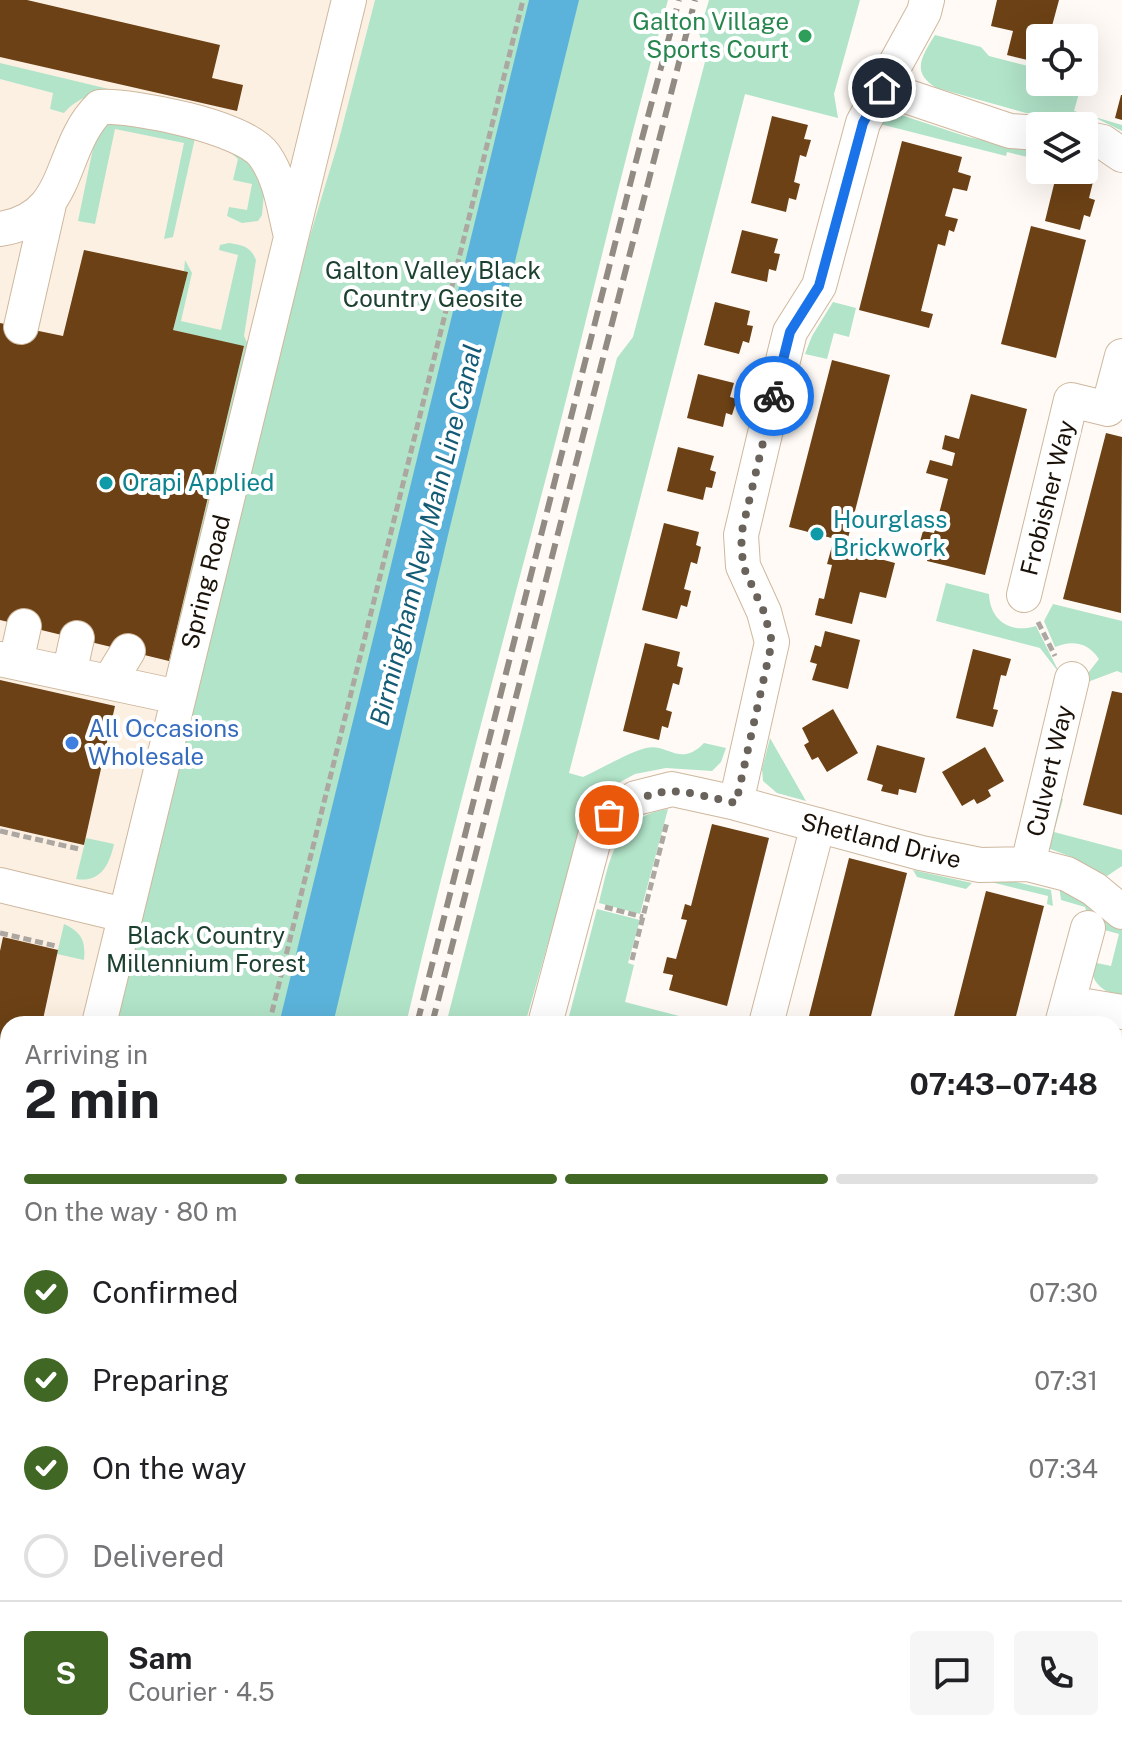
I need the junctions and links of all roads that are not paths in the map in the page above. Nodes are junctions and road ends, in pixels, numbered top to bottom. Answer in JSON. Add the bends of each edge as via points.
{"nodes":[{"id":1,"x":349,"y":0,"type":"edge"},
{"id":2,"x":927,"y":0,"type":"edge"},
{"id":3,"x":882,"y":88,"type":"junction"},
{"id":4,"x":1026,"y":132,"type":"edge"},
{"id":5,"x":1098,"y":141,"type":"edge"},
{"id":6,"x":1122,"y":155,"type":"edge"},
{"id":7,"x":49,"y":204,"type":"junction"},
{"id":8,"x":0,"y":229,"type":"edge"},
{"id":9,"x":291,"y":237,"type":"junction"},
{"id":10,"x":21,"y":327,"type":"dead end"},
{"id":11,"x":1122,"y":356,"type":"edge"},
{"id":12,"x":1024,"y":595,"type":"road end"},
{"id":13,"x":24,"y":626,"type":"dead end"},
{"id":14,"x":77,"y":638,"type":"dead end"},
{"id":15,"x":128,"y":651,"type":"dead end"},
{"id":16,"x":8,"y":661,"type":"edge"},
{"id":17,"x":69,"y":674,"type":"junction"},
{"id":18,"x":1072,"y":679,"type":"road end"},
{"id":19,"x":109,"y":682,"type":"junction"},
{"id":20,"x":178,"y":697,"type":"junction"},
{"id":21,"x":736,"y":803,"type":"junction"},
{"id":22,"x":818,"y":825,"type":"junction"},
{"id":23,"x":1028,"y":864,"type":"junction"},
{"id":24,"x":0,"y":885,"type":"edge"},
{"id":25,"x":1122,"y":912,"type":"edge"},
{"id":26,"x":124,"y":915,"type":"junction"},
{"id":27,"x":1088,"y":928,"type":"dead end"},
{"id":28,"x":1122,"y":1012,"type":"edge"},
{"id":29,"x":1065,"y":1013,"type":"edge"},
{"id":30,"x":101,"y":1016,"type":"edge"},
{"id":31,"x":547,"y":1016,"type":"edge"},
{"id":32,"x":768,"y":1016,"type":"edge"}],
"edges":[{"from":1,"to":9,"type":"street","name":"Spring Road"},
{"from":2,"to":3,"type":"street"},
{"from":3,"to":4,"type":"street"},
{"from":3,"to":21,"type":"street","via":[[863,123],[819,286],[790,332],[741,535],[743,566],[772,642]]},
{"from":5,"to":6,"type":"street"},
{"from":7,"to":8,"type":"street","via":[[27,224]]},
{"from":7,"to":9,"type":"street","via":[[86,121],[100,107],[120,106],[248,140],[264,154],[278,181]]},
{"from":7,"to":10,"type":"street"},
{"from":9,"to":20,"type":"street","name":"Spring Road"},
{"from":11,"to":12,"type":"street","name":"Frobisher Way","via":[[1108,409],[1071,400]]},
{"from":13,"to":16,"type":"street"},
{"from":14,"to":17,"type":"street"},
{"from":15,"to":19,"type":"street"},
{"from":16,"to":17,"type":"street"},
{"from":17,"to":19,"type":"street"},
{"from":18,"to":23,"type":"street","name":"Culvert Way"},
{"from":19,"to":20,"type":"street"},
{"from":20,"to":26,"type":"street","name":"Spring Road"},
{"from":21,"to":22,"type":"street","name":"Shetland Drive"},
{"from":21,"to":31,"type":"street","name":"Shetland Drive","via":[[672,789],[636,798],[609,815],[595,836]]},
{"from":22,"to":23,"type":"street","name":"Shetland Drive","via":[[980,865]]},
{"from":22,"to":32,"type":"street"},
{"from":23,"to":25,"type":"street","name":"Shetland Drive","via":[[1067,874]]},
{"from":24,"to":26,"type":"street"},
{"from":26,"to":30,"type":"street","name":"Spring Road"},
{"from":27,"to":29,"type":"street"},
{"from":28,"to":29,"type":"street"}]}
